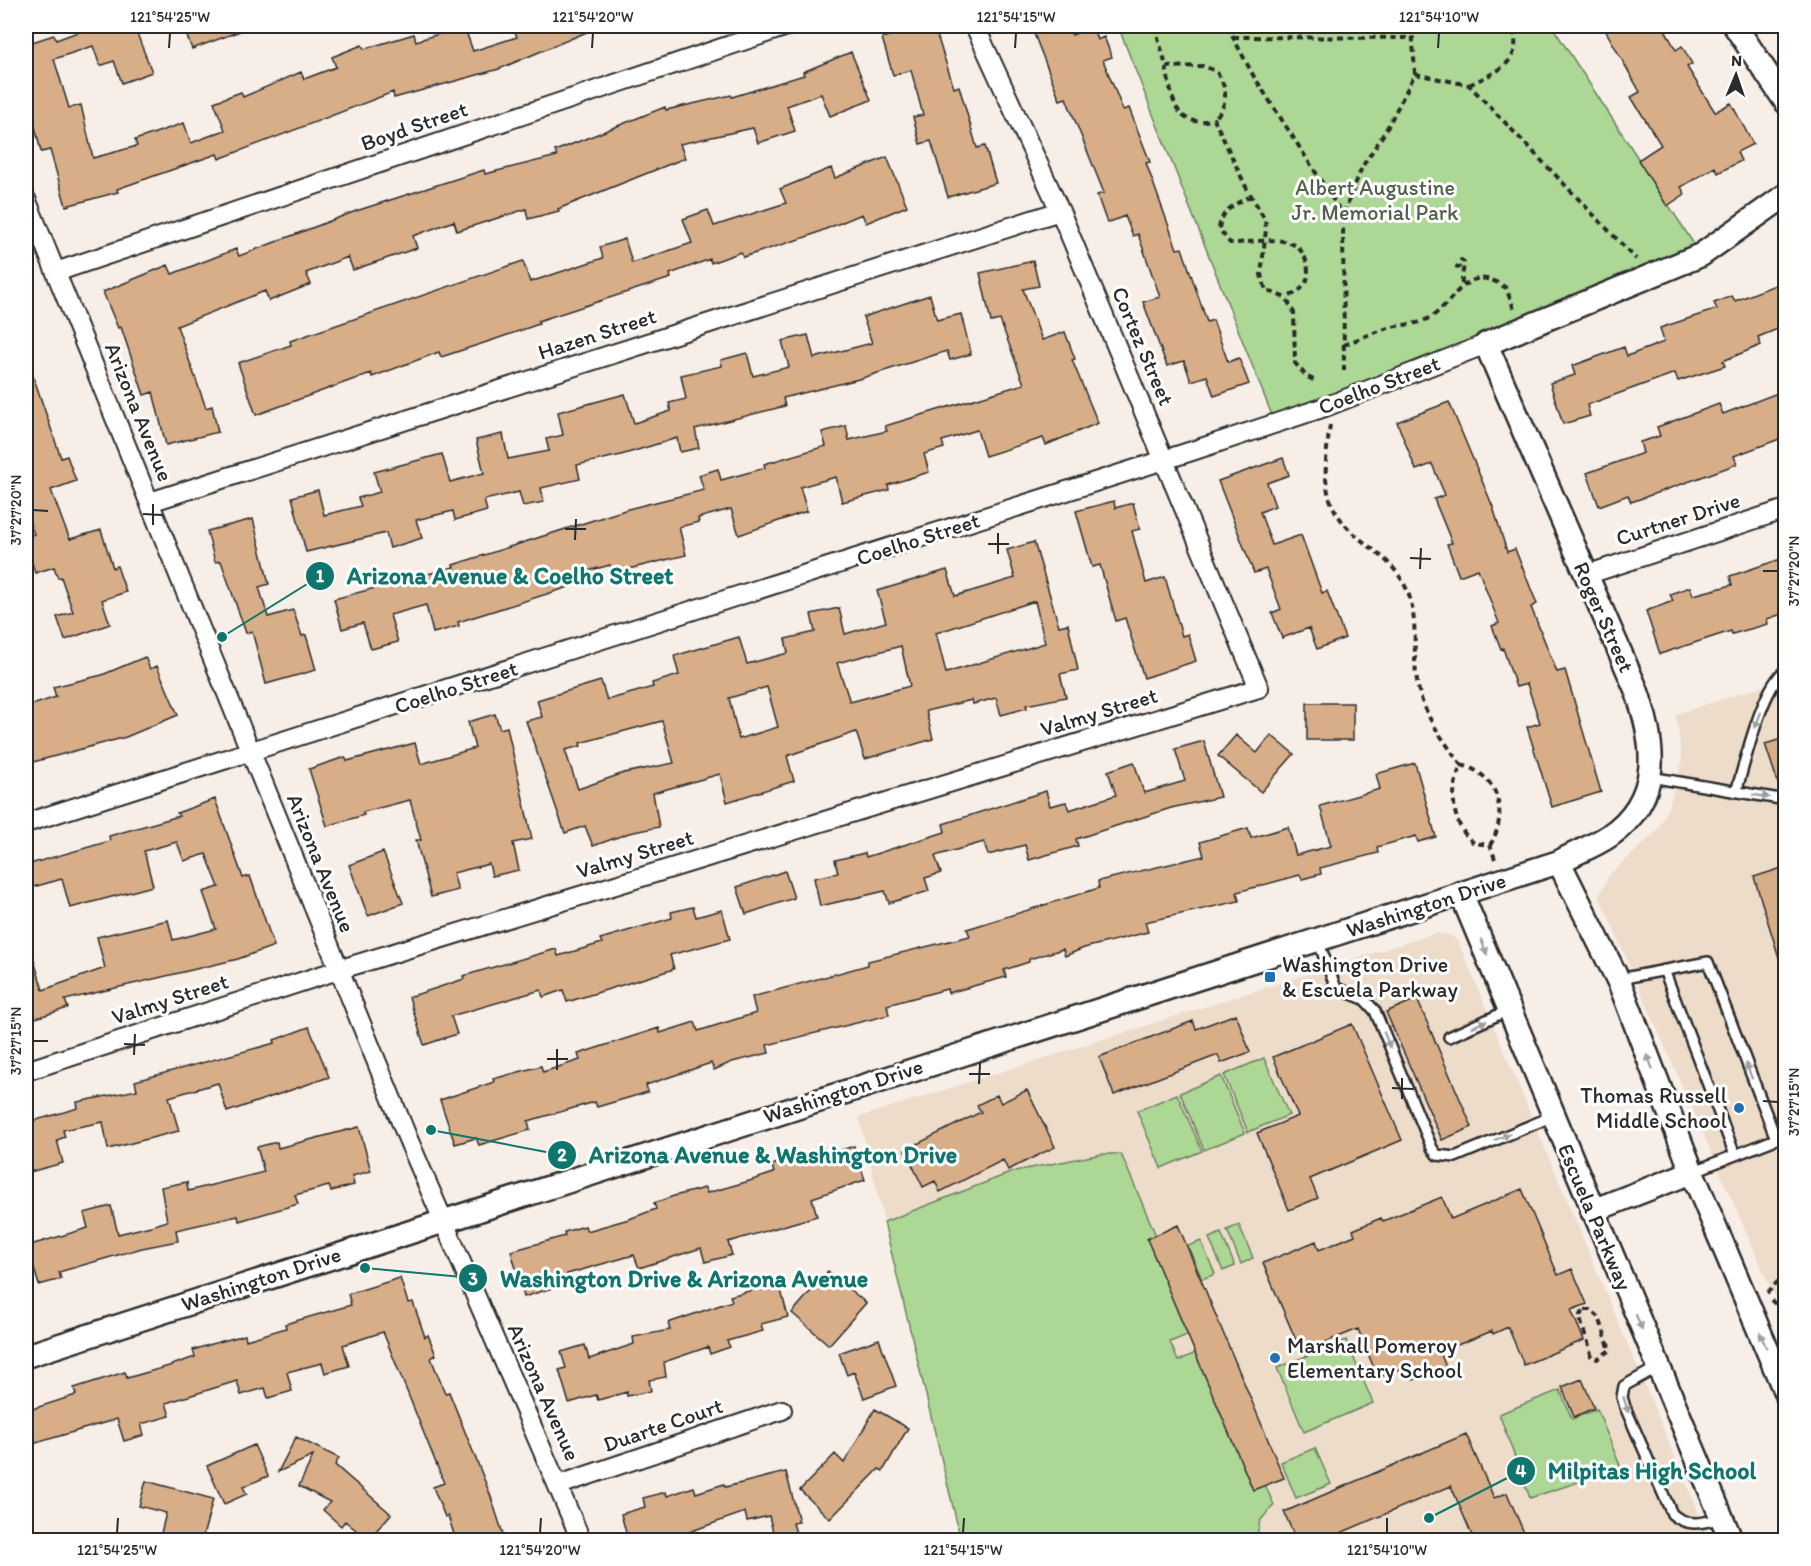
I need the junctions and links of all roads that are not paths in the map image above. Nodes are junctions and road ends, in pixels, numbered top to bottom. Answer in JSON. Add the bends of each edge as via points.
{"nodes":[{"id":1,"x":787,"y":26,"type":"edge"},
{"id":2,"x":975,"y":26,"type":"edge"},
{"id":3,"x":1735,"y":26,"type":"edge"},
{"id":4,"x":1785,"y":102,"type":"edge"},
{"id":5,"x":1785,"y":195,"type":"edge"},
{"id":6,"x":26,"y":199,"type":"edge"},
{"id":7,"x":1059,"y":211,"type":"junction"},
{"id":8,"x":56,"y":272,"type":"junction"},
{"id":9,"x":1486,"y":344,"type":"junction"},
{"id":10,"x":1166,"y":460,"type":"junction"},
{"id":11,"x":150,"y":502,"type":"junction"},
{"id":12,"x":1785,"y":509,"type":"edge"},
{"id":13,"x":1586,"y":575,"type":"junction"},
{"id":14,"x":1785,"y":670,"type":"edge"},
{"id":15,"x":1259,"y":688,"type":"joint"},
{"id":16,"x":251,"y":753,"type":"junction"},
{"id":17,"x":1650,"y":777,"type":"junction"},
{"id":18,"x":1736,"y":792,"type":"junction"},
{"id":19,"x":1785,"y":800,"type":"edge"},
{"id":20,"x":26,"y":823,"type":"edge"},
{"id":21,"x":1559,"y":862,"type":"junction"},
{"id":22,"x":1461,"y":893,"type":"junction"},
{"id":23,"x":1318,"y":939,"type":"junction"},
{"id":24,"x":338,"y":970,"type":"junction"},
{"id":25,"x":1664,"y":970,"type":"junction"},
{"id":26,"x":1618,"y":979,"type":"junction"},
{"id":27,"x":1509,"y":1010,"type":"junction"},
{"id":28,"x":1449,"y":1037,"type":"dead end"},
{"id":29,"x":26,"y":1071,"type":"edge"},
{"id":30,"x":1553,"y":1116,"type":"junction"},
{"id":31,"x":1735,"y":1155,"type":"junction"},
{"id":32,"x":1692,"y":1172,"type":"junction"},
{"id":33,"x":1592,"y":1211,"type":"junction"},
{"id":34,"x":441,"y":1220,"type":"junction"},
{"id":35,"x":26,"y":1356,"type":"edge"},
{"id":36,"x":1658,"y":1367,"type":"junction"},
{"id":37,"x":1785,"y":1394,"type":"edge"},
{"id":38,"x":782,"y":1410,"type":"dead end"},
{"id":39,"x":559,"y":1485,"type":"junction"},
{"id":40,"x":1722,"y":1518,"type":"junction"},
{"id":41,"x":581,"y":1540,"type":"edge"},
{"id":42,"x":1731,"y":1540,"type":"edge"}],
"edges":[{"from":1,"to":8,"type":"street","name":"Boyd Street"},
{"from":2,"to":7,"type":"street","name":"Cortez Street"},
{"from":3,"to":4,"type":"street"},
{"from":5,"to":9,"type":"street","name":"Coelho Street","via":[[1701,255]]},
{"from":6,"to":8,"type":"street","name":"Arizona Avenue"},
{"from":7,"to":10,"type":"street","name":"Cortez Street"},
{"from":7,"to":11,"type":"street","name":"Hazen Street"},
{"from":8,"to":11,"type":"street","name":"Arizona Avenue"},
{"from":9,"to":10,"type":"street","name":"Coelho Street","via":[[1325,407]]},
{"from":9,"to":13,"type":"street","name":"Roger Street"},
{"from":10,"to":15,"type":"street","name":"Cortez Street"},
{"from":10,"to":16,"type":"street","name":"Coelho Street"},
{"from":11,"to":16,"type":"street","name":"Arizona Avenue"},
{"from":12,"to":13,"type":"street","name":"Curtner Drive"},
{"from":13,"to":17,"type":"street","name":"Roger Street","via":[[1644,713],[1652,749]]},
{"from":14,"to":18,"type":"lane","one_way":true,"via":[[1777,675],[1758,718]]},
{"from":15,"to":24,"type":"street","name":"Valmy Street"},
{"from":16,"to":20,"type":"street","name":"Coelho Street"},
{"from":16,"to":24,"type":"street","name":"Arizona Avenue"},
{"from":17,"to":18,"type":"lane"},
{"from":17,"to":21,"type":"street","name":"Roger Street","via":[[1628,819],[1609,836]]},
{"from":18,"to":19,"type":"lane","one_way":true},
{"from":21,"to":22,"type":"street","name":"Washington Drive"},
{"from":21,"to":26,"type":"street"},
{"from":22,"to":23,"type":"street","name":"Washington Drive"},
{"from":22,"to":27,"type":"street","name":"Escuela Parkway","one_way":true},
{"from":23,"to":30,"type":"lane","one_way":true,"via":[[1336,988],[1364,999],[1375,1011],[1437,1155],[1455,1157]]},
{"from":23,"to":34,"type":"street","name":"Washington Drive"},
{"from":24,"to":29,"type":"street","name":"Valmy Street"},
{"from":24,"to":34,"type":"street","name":"Arizona Avenue"},
{"from":25,"to":26,"type":"lane"},
{"from":25,"to":31,"type":"lane"},
{"from":31,"to":25,"type":"lane","one_way":true,"via":[[1776,1139],[1708,962]]},
{"from":32,"to":26,"type":"street","one_way":true},
{"from":28,"to":27,"type":"lane","one_way":true},
{"from":27,"to":30,"type":"street","name":"Escuela Parkway"},
{"from":30,"to":33,"type":"street","name":"Escuela Parkway"},
{"from":31,"to":32,"type":"lane"},
{"from":32,"to":33,"type":"street"},
{"from":37,"to":32,"type":"street","one_way":true},
{"from":33,"to":36,"type":"street","name":"Escuela Parkway","one_way":true},
{"from":34,"to":35,"type":"street","name":"Washington Drive"},
{"from":34,"to":39,"type":"street","name":"Arizona Avenue"},
{"from":36,"to":40,"type":"street","name":"Escuela Parkway"},
{"from":36,"to":40,"type":"lane","one_way":true,"via":[[1624,1386],[1625,1407],[1672,1514],[1683,1523],[1697,1525]]},
{"from":38,"to":39,"type":"street","name":"Duarte Court"},
{"from":39,"to":41,"type":"street","name":"Arizona Avenue"},
{"from":40,"to":42,"type":"street","name":"Escuela Parkway"}]}
